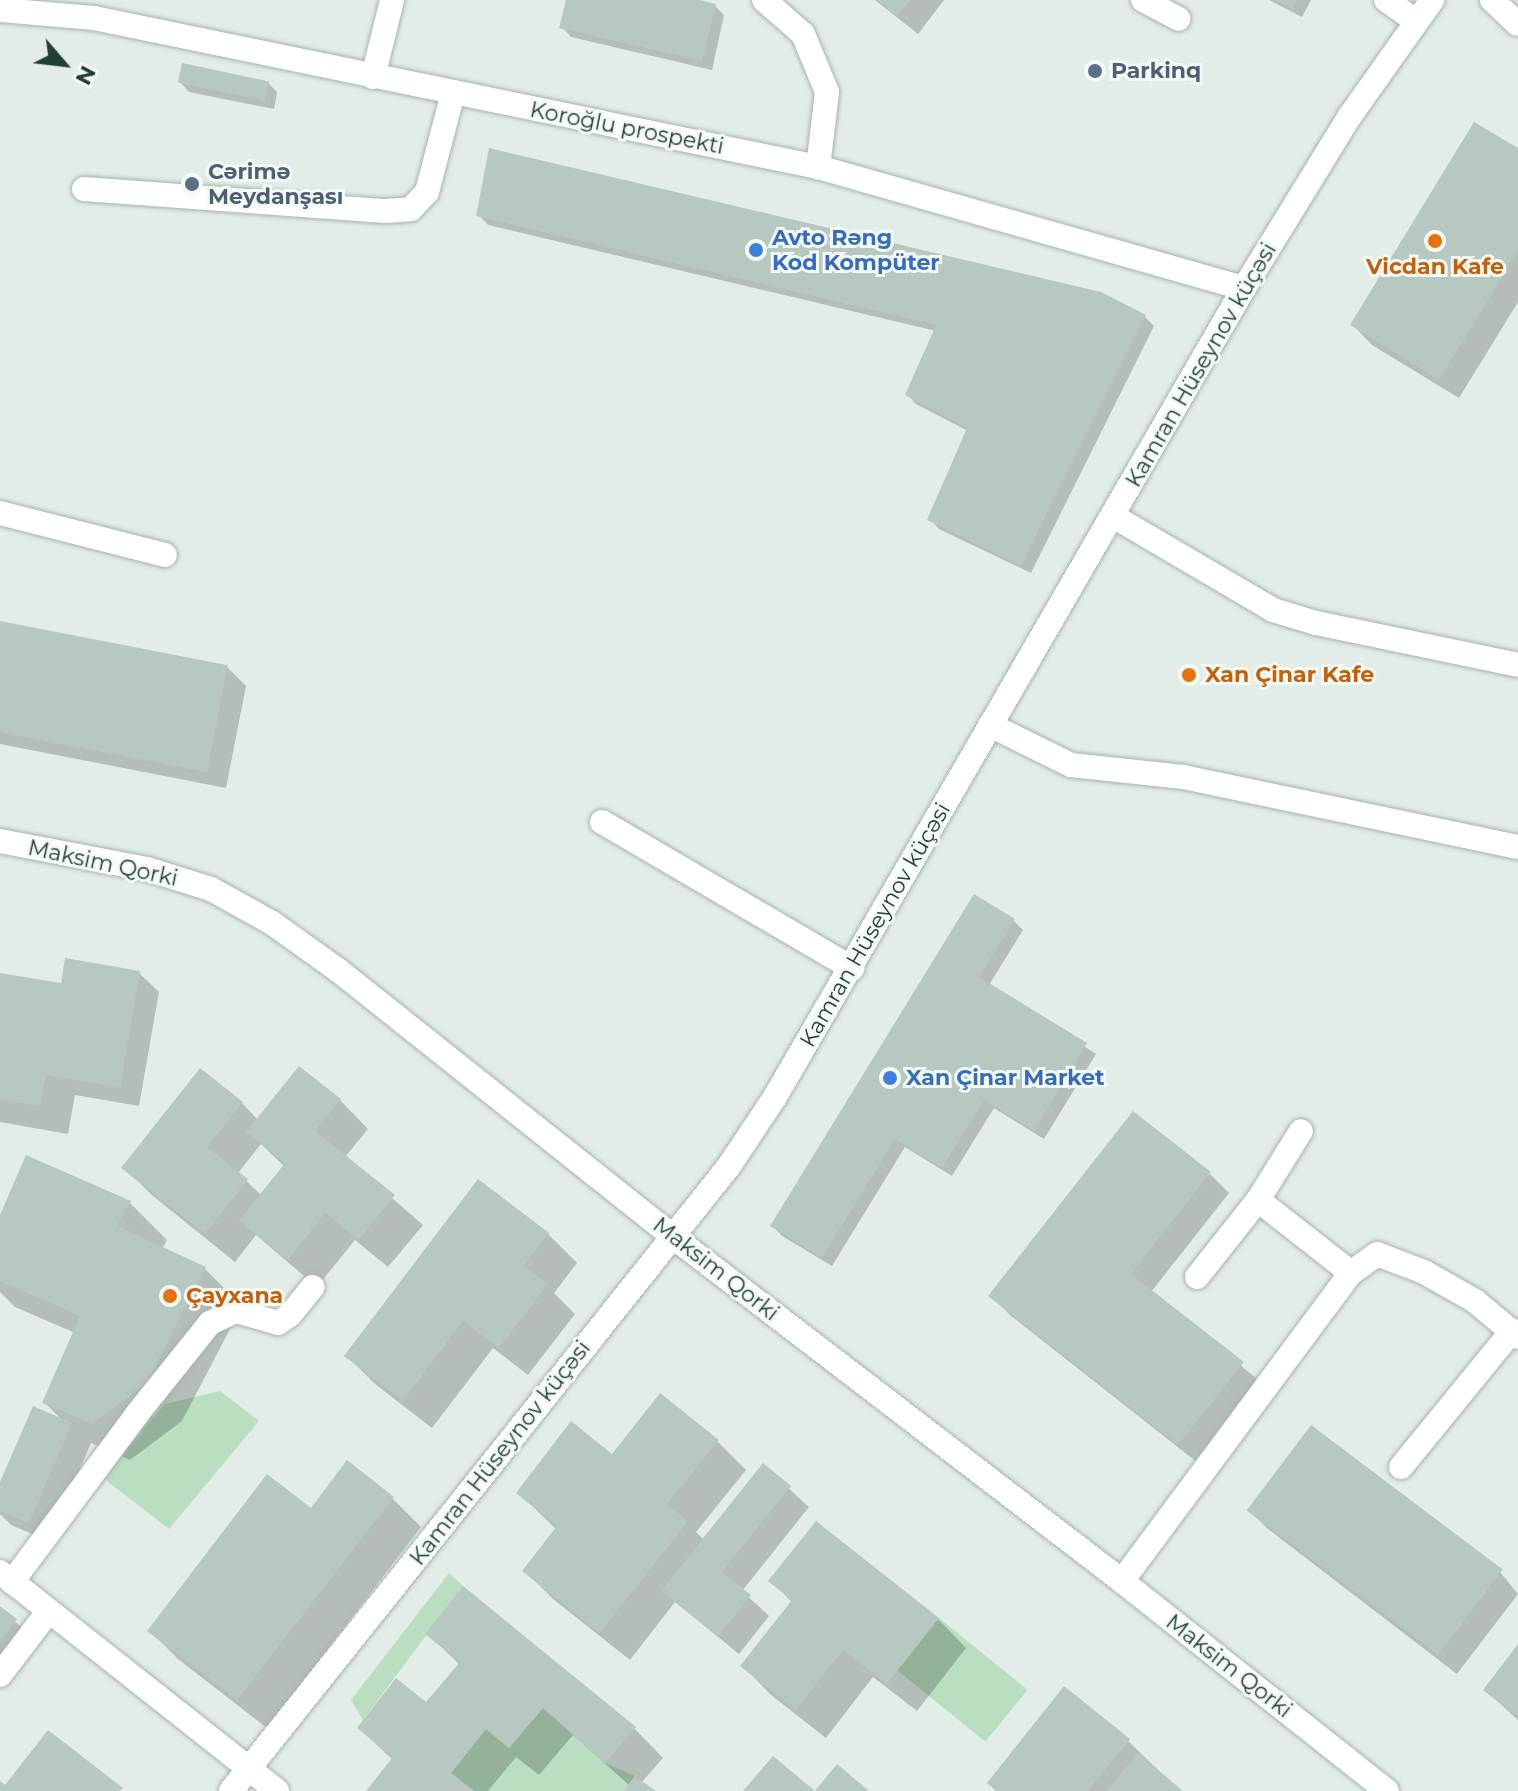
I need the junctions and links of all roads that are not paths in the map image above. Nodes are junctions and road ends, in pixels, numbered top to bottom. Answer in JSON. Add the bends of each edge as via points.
{"nodes":[{"id":1,"x":392,"y":0,"type":"edge"},
{"id":2,"x":764,"y":0,"type":"edge"},
{"id":3,"x":1143,"y":0,"type":"edge"},
{"id":4,"x":1386,"y":0,"type":"edge"},
{"id":5,"x":1432,"y":0,"type":"edge"},
{"id":6,"x":1492,"y":0,"type":"edge"},
{"id":7,"x":96,"y":9,"type":"edge"},
{"id":8,"x":0,"y":10,"type":"edge"},
{"id":9,"x":1178,"y":19,"type":"dead end"},
{"id":10,"x":1415,"y":20,"type":"junction"},
{"id":11,"x":1518,"y":24,"type":"edge"},
{"id":12,"x":373,"y":77,"type":"junction"},
{"id":13,"x":453,"y":93,"type":"junction"},
{"id":14,"x":818,"y":167,"type":"junction"},
{"id":15,"x":84,"y":189,"type":"dead end"},
{"id":16,"x":1244,"y":288,"type":"junction"},
{"id":17,"x":0,"y":513,"type":"edge"},
{"id":18,"x":1113,"y":516,"type":"junction"},
{"id":19,"x":165,"y":555,"type":"dead end"},
{"id":20,"x":1518,"y":665,"type":"edge"},
{"id":21,"x":990,"y":725,"type":"junction"},
{"id":22,"x":602,"y":822,"type":"dead end"},
{"id":23,"x":0,"y":841,"type":"edge"},
{"id":24,"x":1518,"y":847,"type":"edge"},
{"id":25,"x":852,"y":968,"type":"junction"},
{"id":26,"x":1301,"y":1131,"type":"dead end"},
{"id":27,"x":1258,"y":1200,"type":"junction"},
{"id":28,"x":672,"y":1236,"type":"junction"},
{"id":29,"x":1351,"y":1273,"type":"junction"},
{"id":30,"x":1197,"y":1277,"type":"dead end"},
{"id":31,"x":313,"y":1287,"type":"dead end"},
{"id":32,"x":1515,"y":1334,"type":"edge"},
{"id":33,"x":1401,"y":1467,"type":"dead end"},
{"id":34,"x":6,"y":1577,"type":"edge"},
{"id":35,"x":1122,"y":1581,"type":"junction"},
{"id":36,"x":48,"y":1612,"type":"junction"},
{"id":37,"x":0,"y":1675,"type":"edge"},
{"id":38,"x":249,"y":1769,"type":"junction"},
{"id":39,"x":231,"y":1791,"type":"edge"},
{"id":40,"x":277,"y":1791,"type":"edge"},
{"id":41,"x":1387,"y":1791,"type":"edge"}],
"edges":[{"from":1,"to":12,"type":"street"},
{"from":2,"to":14,"type":"street","via":[[803,34],[827,92]]},
{"from":3,"to":9,"type":"street"},
{"from":4,"to":10,"type":"street"},
{"from":5,"to":10,"type":"street","name":"Kamran Hüseynov küçəsi"},
{"from":6,"to":11,"type":"street"},
{"from":7,"to":8,"type":"street","name":"Koroğlu prospekti"},
{"from":7,"to":12,"type":"street","name":"Koroğlu prospekti"},
{"from":10,"to":16,"type":"street","name":"Kamran Hüseynov küçəsi"},
{"from":12,"to":13,"type":"street","name":"Koroğlu prospekti"},
{"from":13,"to":14,"type":"street","name":"Koroğlu prospekti"},
{"from":13,"to":15,"type":"street","via":[[427,192],[411,209]]},
{"from":14,"to":16,"type":"street","name":"Koroğlu prospekti"},
{"from":16,"to":18,"type":"street","name":"Kamran Hüseynov küçəsi"},
{"from":17,"to":19,"type":"street"},
{"from":18,"to":20,"type":"street","via":[[1273,610]]},
{"from":18,"to":21,"type":"street","name":"Kamran Hüseynov küçəsi"},
{"from":21,"to":24,"type":"street","via":[[1071,765],[1183,777]]},
{"from":21,"to":25,"type":"street","name":"Kamran Hüseynov küçəsi"},
{"from":22,"to":25,"type":"street"},
{"from":23,"to":28,"type":"street","name":"Maksim Qorki","via":[[147,869],[211,889],[272,923]]},
{"from":25,"to":28,"type":"street","name":"Kamran Hüseynov küçəsi","via":[[729,1166]]},
{"from":26,"to":27,"type":"street"},
{"from":27,"to":29,"type":"street"},
{"from":27,"to":30,"type":"street"},
{"from":28,"to":35,"type":"street","name":"Maksim Qorki"},
{"from":28,"to":38,"type":"street","name":"Kamran Hüseynov küçəsi"},
{"from":29,"to":32,"type":"street","via":[[1377,1254],[1424,1272],[1475,1301]]},
{"from":29,"to":35,"type":"street"},
{"from":31,"to":34,"type":"street","via":[[278,1323],[236,1311],[210,1323],[116,1447]]},
{"from":32,"to":33,"type":"street"},
{"from":34,"to":36,"type":"street"},
{"from":35,"to":41,"type":"street","name":"Maksim Qorki"},
{"from":36,"to":37,"type":"street"},
{"from":36,"to":38,"type":"street"},
{"from":38,"to":39,"type":"street","name":"Kamran Hüseynov küçəsi"},
{"from":38,"to":40,"type":"street"}]}
